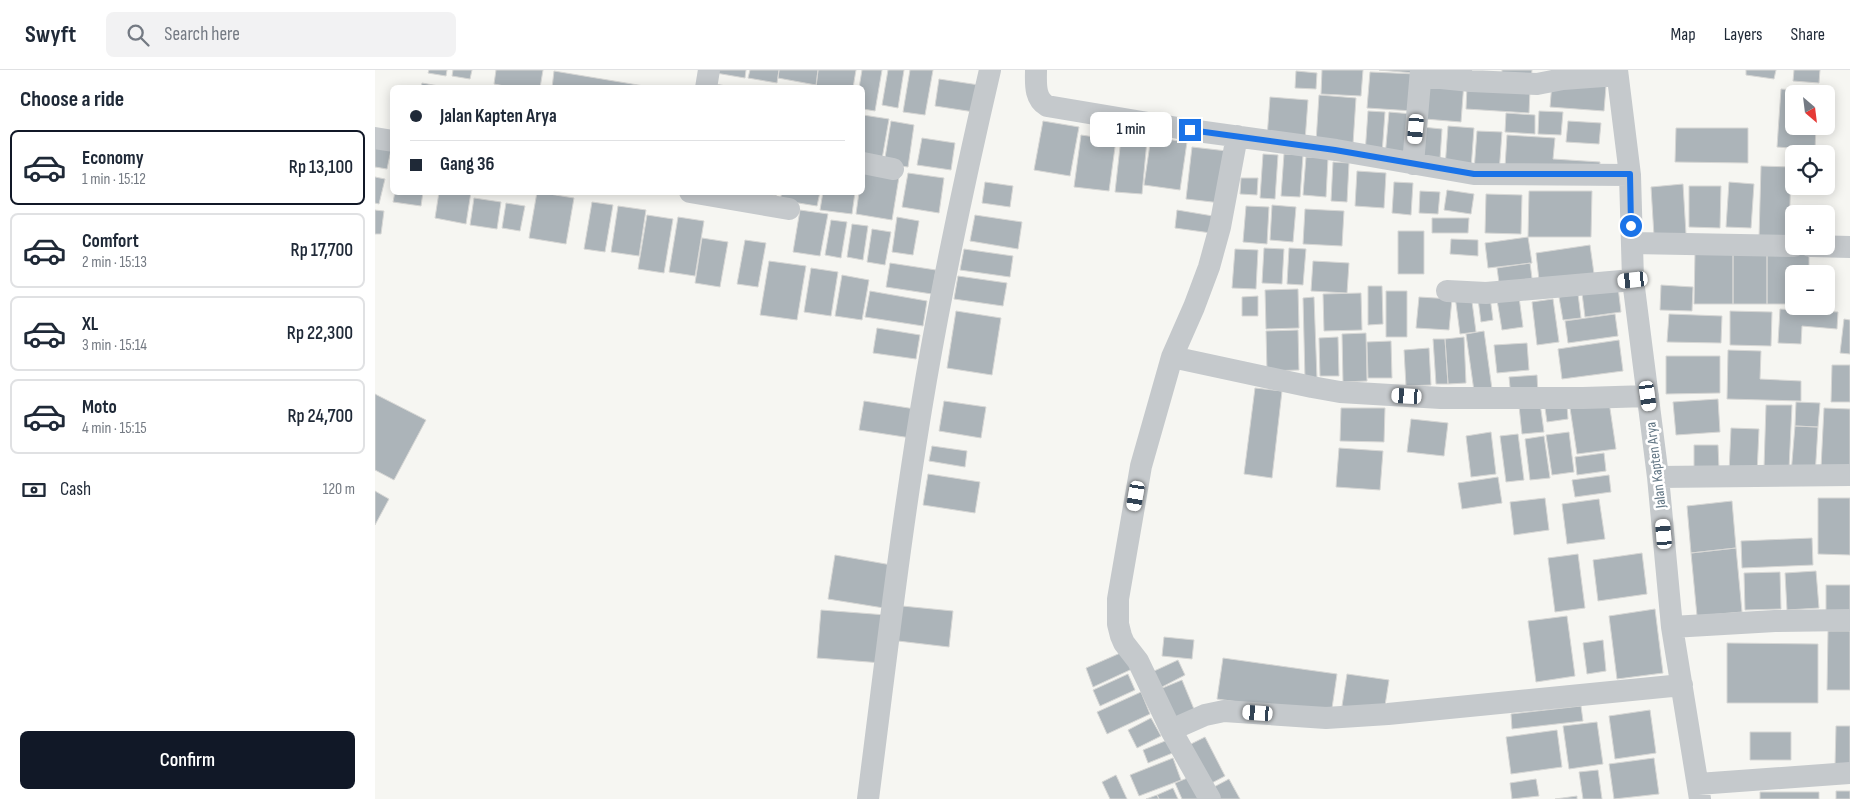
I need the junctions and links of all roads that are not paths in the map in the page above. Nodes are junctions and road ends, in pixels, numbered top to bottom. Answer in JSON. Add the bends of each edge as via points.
{"nodes":[{"id":1,"x":709,"y":70,"type":"edge"},
{"id":2,"x":990,"y":70,"type":"edge"},
{"id":3,"x":1036,"y":70,"type":"edge"},
{"id":4,"x":1421,"y":73,"type":"edge"},
{"id":5,"x":1617,"y":73,"type":"edge"},
{"id":6,"x":706,"y":85,"type":"edge"},
{"id":7,"x":1237,"y":136,"type":"junction"},
{"id":8,"x":375,"y":138,"type":"edge"},
{"id":9,"x":390,"y":140,"type":"edge"},
{"id":10,"x":865,"y":163,"type":"edge"},
{"id":11,"x":1413,"y":164,"type":"junction"},
{"id":12,"x":893,"y":169,"type":"dead end"},
{"id":13,"x":1630,"y":174,"type":"junction"},
{"id":14,"x":703,"y":195,"type":"edge"},
{"id":15,"x":789,"y":209,"type":"dead end"},
{"id":16,"x":1632,"y":244,"type":"junction"},
{"id":17,"x":1785,"y":246,"type":"edge"},
{"id":18,"x":1835,"y":247,"type":"edge"},
{"id":19,"x":1850,"y":247,"type":"edge"},
{"id":20,"x":1633,"y":280,"type":"junction"},
{"id":21,"x":1447,"y":291,"type":"dead end"},
{"id":22,"x":1171,"y":357,"type":"junction"},
{"id":23,"x":1648,"y":396,"type":"junction"},
{"id":24,"x":1850,"y":476,"type":"edge"},
{"id":25,"x":1658,"y":477,"type":"junction"},
{"id":26,"x":1850,"y":620,"type":"edge"},
{"id":27,"x":1672,"y":627,"type":"junction"},
{"id":28,"x":1682,"y":685,"type":"junction"},
{"id":29,"x":1171,"y":730,"type":"junction"},
{"id":30,"x":1850,"y":773,"type":"edge"},
{"id":31,"x":1699,"y":792,"type":"edge"},
{"id":32,"x":868,"y":799,"type":"edge"},
{"id":33,"x":1210,"y":799,"type":"edge"}],
"edges":[{"from":1,"to":6,"type":"street"},
{"from":2,"to":32,"type":"street","via":[[963,188],[926,382]]},
{"from":3,"to":7,"type":"street","via":[[1037,92],[1041,103],[1047,106]]},
{"from":4,"to":5,"type":"street","via":[[1471,81],[1537,84]]},
{"from":4,"to":11,"type":"street"},
{"from":5,"to":13,"type":"street","name":"Jalan Kapten Arya"},
{"from":7,"to":11,"type":"street"},
{"from":7,"to":22,"type":"street","via":[[1209,267]]},
{"from":8,"to":9,"type":"street"},
{"from":10,"to":12,"type":"street"},
{"from":11,"to":13,"type":"street","via":[[1474,174]]},
{"from":13,"to":16,"type":"street","name":"Jalan Kapten Arya"},
{"from":14,"to":15,"type":"street"},
{"from":16,"to":17,"type":"street"},
{"from":16,"to":20,"type":"street","name":"Jalan Kapten Arya"},
{"from":18,"to":19,"type":"street"},
{"from":20,"to":21,"type":"street","via":[[1495,292]]},
{"from":20,"to":23,"type":"street","name":"Jalan Kapten Arya"},
{"from":22,"to":23,"type":"street","via":[[1340,392],[1441,398]]},
{"from":22,"to":29,"type":"street","via":[[1141,466],[1118,599],[1121,636],[1138,660]]},
{"from":23,"to":25,"type":"street","name":"Jalan Kapten Arya"},
{"from":24,"to":25,"type":"street"},
{"from":25,"to":27,"type":"street","name":"Jalan Kapten Arya"},
{"from":26,"to":27,"type":"street"},
{"from":27,"to":28,"type":"street","name":"Jalan Kapten Arya"},
{"from":28,"to":29,"type":"street","via":[[1325,718],[1225,711],[1205,715]]},
{"from":28,"to":31,"type":"street","name":"Jalan Kapten Arya"},
{"from":29,"to":33,"type":"street"},
{"from":30,"to":31,"type":"street"}]}
